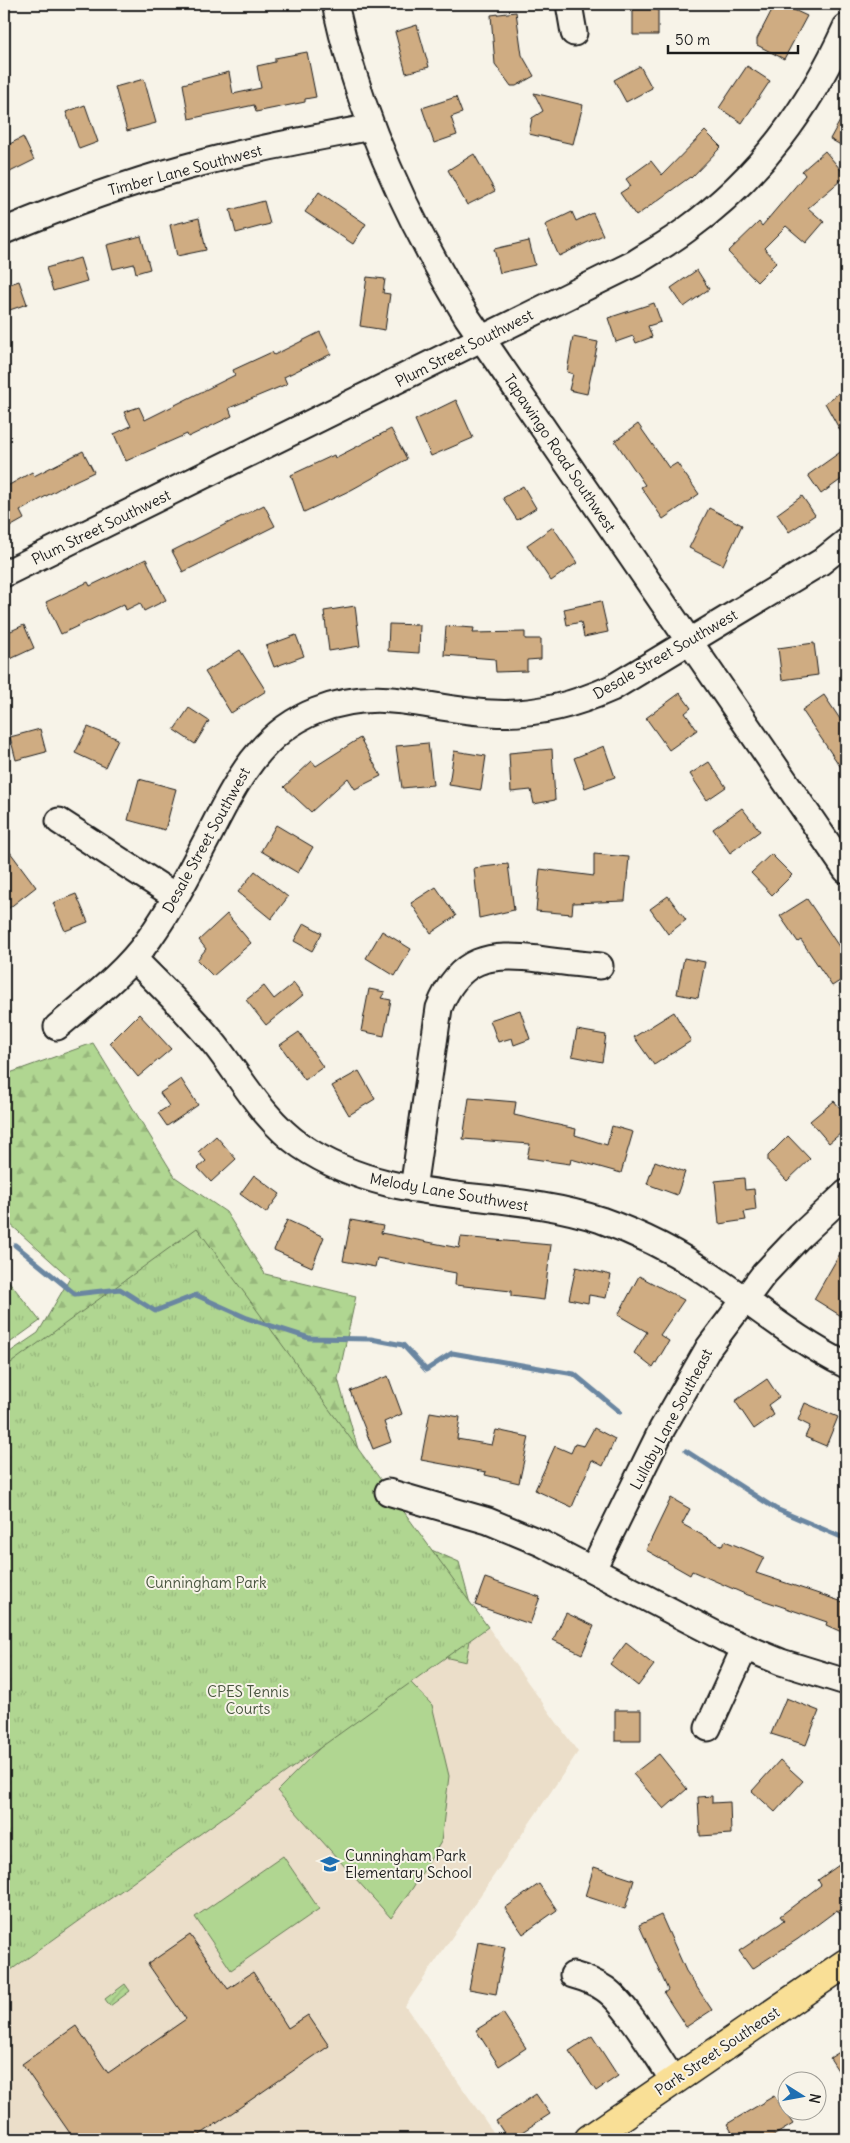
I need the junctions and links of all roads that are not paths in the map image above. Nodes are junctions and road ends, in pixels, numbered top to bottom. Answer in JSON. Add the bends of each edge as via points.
{"nodes":[{"id":1,"x":335,"y":4,"type":"edge"},
{"id":2,"x":569,"y":4,"type":"edge"},
{"id":3,"x":846,"y":27,"type":"edge"},
{"id":4,"x":574,"y":33,"type":"dead end"},
{"id":5,"x":372,"y":127,"type":"junction"},
{"id":6,"x":4,"y":231,"type":"edge"},
{"id":7,"x":482,"y":340,"type":"junction"},
{"id":8,"x":846,"y":542,"type":"edge"},
{"id":9,"x":4,"y":574,"type":"edge"},
{"id":10,"x":689,"y":642,"type":"junction"},
{"id":11,"x":59,"y":821,"type":"dead end"},
{"id":12,"x":846,"y":870,"type":"edge"},
{"id":13,"x":176,"y":896,"type":"junction"},
{"id":14,"x":134,"y":959,"type":"junction"},
{"id":15,"x":600,"y":966,"type":"dead end"},
{"id":16,"x":57,"y":1027,"type":"dead end"},
{"id":17,"x":413,"y":1189,"type":"junction"},
{"id":18,"x":846,"y":1193,"type":"edge"},
{"id":19,"x":743,"y":1300,"type":"junction"},
{"id":20,"x":846,"y":1365,"type":"edge"},
{"id":21,"x":388,"y":1492,"type":"dead end"},
{"id":22,"x":593,"y":1569,"type":"junction"},
{"id":23,"x":744,"y":1648,"type":"junction"},
{"id":24,"x":846,"y":1682,"type":"edge"},
{"id":25,"x":708,"y":1728,"type":"dead end"},
{"id":26,"x":846,"y":1963,"type":"edge"},
{"id":27,"x":573,"y":1975,"type":"dead end"},
{"id":28,"x":674,"y":2081,"type":"junction"},
{"id":29,"x":589,"y":2139,"type":"edge"}],
"edges":[{"from":1,"to":5,"type":"street","name":"Tapawingo Road Southwest"},
{"from":2,"to":4,"type":"street"},
{"from":3,"to":7,"type":"street","name":"Plum Street Southwest","via":[[807,103],[779,141],[720,203],[685,231],[635,263]]},
{"from":5,"to":6,"type":"street","name":"Timber Lane Southwest","via":[[187,167],[106,192]]},
{"from":5,"to":7,"type":"street","name":"Tapawingo Road Southwest","via":[[439,271]]},
{"from":7,"to":9,"type":"street","name":"Plum Street Southwest"},
{"from":7,"to":10,"type":"street","name":"Tapawingo Road Southwest"},
{"from":8,"to":10,"type":"street","name":"Desale Street Southwest","via":[[822,562]]},
{"from":10,"to":12,"type":"street","name":"Tapawingo Road Southwest"},
{"from":10,"to":13,"type":"street","name":"Desale Street Southwest","via":[[612,688],[556,708],[491,714],[391,698],[338,703],[314,711],[290,724],[251,761]]},
{"from":11,"to":13,"type":"street"},
{"from":13,"to":14,"type":"street","name":"Desale Street Southwest"},
{"from":14,"to":16,"type":"street","name":"Desale Street Southwest"},
{"from":14,"to":17,"type":"street","name":"Melody Lane Southwest","via":[[216,1046],[271,1119],[300,1145],[359,1176]]},
{"from":15,"to":17,"type":"street","via":[[500,956],[467,968],[455,979],[439,1008]]},
{"from":17,"to":19,"type":"street","name":"Melody Lane Southwest","via":[[562,1210],[599,1220],[676,1254]]},
{"from":18,"to":19,"type":"street","name":"Lullaby Lane Southeast","via":[[800,1236]]},
{"from":19,"to":20,"type":"street","name":"Melody Lane Southwest"},
{"from":19,"to":22,"type":"street","name":"Lullaby Lane Southeast","via":[[684,1388]]},
{"from":21,"to":22,"type":"street","via":[[488,1521]]},
{"from":22,"to":23,"type":"street"},
{"from":23,"to":24,"type":"street"},
{"from":23,"to":25,"type":"street"},
{"from":26,"to":28,"type":"main road","name":"Park Street Southeast"},
{"from":27,"to":28,"type":"street","via":[[605,1989],[618,2000]]},
{"from":28,"to":29,"type":"main road","name":"Park Street Southeast"}]}
